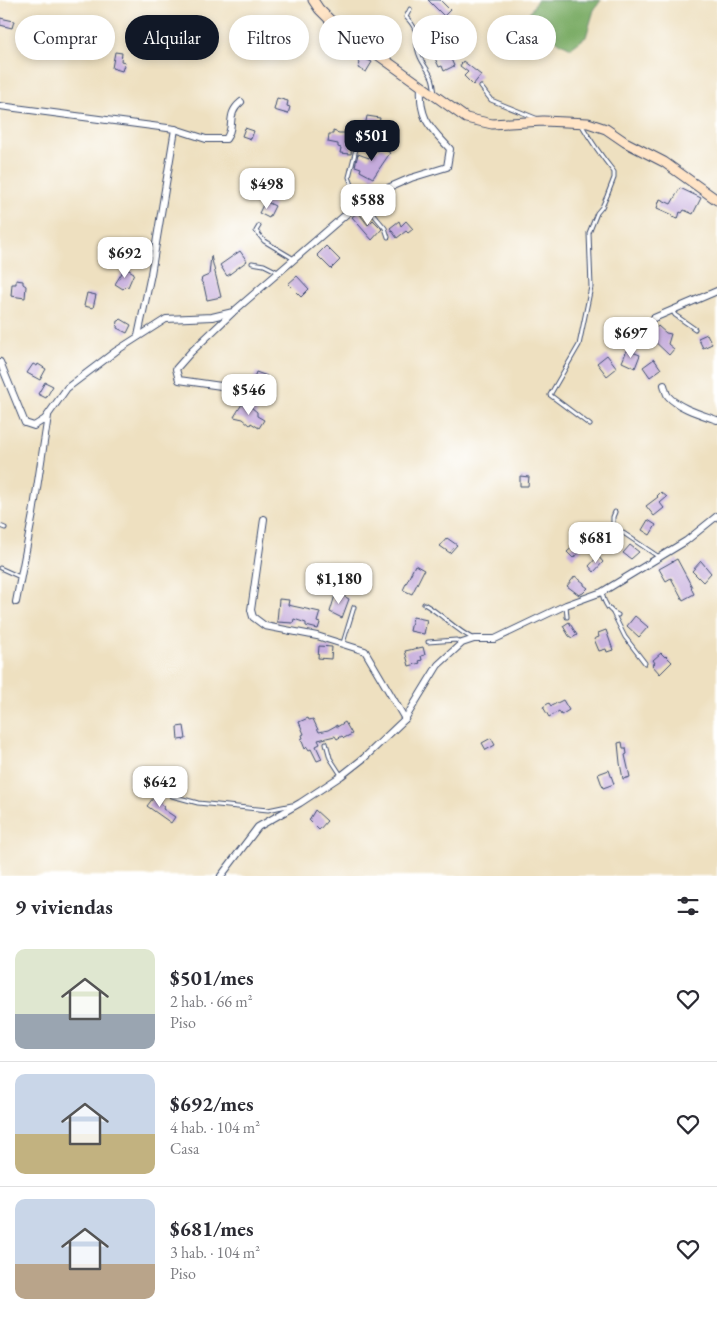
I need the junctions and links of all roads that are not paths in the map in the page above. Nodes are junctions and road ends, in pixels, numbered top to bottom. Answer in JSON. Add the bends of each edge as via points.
{"nodes":[{"id":1,"x":313,"y":0,"type":"edge"},
{"id":2,"x":410,"y":9,"type":"dead end"},
{"id":3,"x":421,"y":86,"type":"junction"},
{"id":4,"x":481,"y":87,"type":"dead end"},
{"id":5,"x":435,"y":97,"type":"junction"},
{"id":6,"x":241,"y":102,"type":"dead end"},
{"id":7,"x":0,"y":106,"type":"edge"},
{"id":8,"x":543,"y":121,"type":"junction"},
{"id":9,"x":581,"y":123,"type":"junction"},
{"id":10,"x":362,"y":125,"type":"dead end"},
{"id":11,"x":174,"y":130,"type":"junction"},
{"id":12,"x":365,"y":198,"type":"junction"},
{"id":13,"x":717,"y":200,"type":"edge"},
{"id":14,"x":259,"y":226,"type":"dead end"},
{"id":15,"x":388,"y":237,"type":"dead end"},
{"id":16,"x":295,"y":259,"type":"junction"},
{"id":17,"x":252,"y":263,"type":"dead end"},
{"id":18,"x":279,"y":272,"type":"junction"},
{"id":19,"x":717,"y":291,"type":"edge"},
{"id":20,"x":672,"y":309,"type":"junction"},
{"id":21,"x":233,"y":312,"type":"junction"},
{"id":22,"x":654,"y":318,"type":"dead end"},
{"id":23,"x":695,"y":329,"type":"dead end"},
{"id":24,"x":138,"y":336,"type":"junction"},
{"id":25,"x":0,"y":362,"type":"edge"},
{"id":26,"x":664,"y":385,"type":"dead end"},
{"id":27,"x":238,"y":395,"type":"dead end"},
{"id":28,"x":49,"y":412,"type":"junction"},
{"id":29,"x":717,"y":420,"type":"edge"},
{"id":30,"x":590,"y":425,"type":"dead end"},
{"id":31,"x":615,"y":512,"type":"dead end"},
{"id":32,"x":264,"y":519,"type":"dead end"},
{"id":33,"x":715,"y":520,"type":"edge"},
{"id":34,"x":0,"y":526,"type":"edge"},
{"id":35,"x":5,"y":528,"type":"dead end"},
{"id":36,"x":660,"y":558,"type":"junction"},
{"id":37,"x":0,"y":568,"type":"edge"},
{"id":38,"x":20,"y":578,"type":"junction"},
{"id":39,"x":602,"y":592,"type":"junction"},
{"id":40,"x":16,"y":602,"type":"dead end"},
{"id":41,"x":424,"y":604,"type":"dead end"},
{"id":42,"x":566,"y":605,"type":"junction"},
{"id":43,"x":354,"y":607,"type":"dead end"},
{"id":44,"x":613,"y":613,"type":"junction"},
{"id":45,"x":618,"y":615,"type":"dead end"},
{"id":46,"x":567,"y":617,"type":"dead end"},
{"id":47,"x":474,"y":639,"type":"junction"},
{"id":48,"x":428,"y":642,"type":"dead end"},
{"id":49,"x":462,"y":643,"type":"junction"},
{"id":50,"x":342,"y":644,"type":"junction"},
{"id":51,"x":646,"y":662,"type":"dead end"},
{"id":52,"x":405,"y":719,"type":"junction"},
{"id":53,"x":326,"y":743,"type":"dead end"},
{"id":54,"x":342,"y":776,"type":"junction"},
{"id":55,"x":172,"y":796,"type":"dead end"},
{"id":56,"x":300,"y":803,"type":"junction"},
{"id":57,"x":221,"y":876,"type":"edge"}],
"edges":[{"from":1,"to":3,"type":"main road","via":[[332,22]]},
{"from":2,"to":5,"type":"lane","via":[[406,17],[417,33],[419,56],[432,79]]},
{"from":3,"to":5,"type":"main road"},
{"from":3,"to":12,"type":"street","via":[[420,104],[427,123],[450,149],[447,167],[410,178]]},
{"from":4,"to":8,"type":"lane","via":[[491,100]]},
{"from":5,"to":8,"type":"main road","via":[[466,118],[479,122]]},
{"from":6,"to":11,"type":"street","via":[[234,108],[226,139],[206,139]]},
{"from":7,"to":11,"type":"street"},
{"from":8,"to":9,"type":"main road"},
{"from":9,"to":13,"type":"main road","via":[[606,129],[664,162]]},
{"from":9,"to":30,"type":"lane","via":[[614,172],[614,178],[589,233],[591,287],[578,345],[550,395]]},
{"from":10,"to":12,"type":"lane","via":[[349,177]]},
{"from":11,"to":24,"type":"street"},
{"from":12,"to":15,"type":"lane"},
{"from":12,"to":16,"type":"street"},
{"from":14,"to":16,"type":"lane","via":[[256,231],[264,241]]},
{"from":16,"to":18,"type":"street"},
{"from":17,"to":18,"type":"lane"},
{"from":18,"to":21,"type":"street"},
{"from":19,"to":20,"type":"street"},
{"from":20,"to":22,"type":"street"},
{"from":20,"to":23,"type":"lane","via":[[675,315]]},
{"from":21,"to":24,"type":"street","via":[[212,317],[166,319]]},
{"from":21,"to":27,"type":"street","via":[[191,352],[176,373],[179,380],[221,386]]},
{"from":24,"to":28,"type":"street","via":[[67,388]]},
{"from":25,"to":28,"type":"street","via":[[26,423],[34,426]]},
{"from":26,"to":29,"type":"street","via":[[668,396],[686,409]]},
{"from":28,"to":38,"type":"street"},
{"from":31,"to":36,"type":"lane","via":[[613,526]]},
{"from":32,"to":50,"type":"street","via":[[251,610],[254,617],[265,626]]},
{"from":33,"to":36,"type":"street"},
{"from":34,"to":35,"type":"lane"},
{"from":36,"to":39,"type":"street"},
{"from":37,"to":38,"type":"lane"},
{"from":38,"to":40,"type":"street"},
{"from":39,"to":42,"type":"street"},
{"from":39,"to":44,"type":"lane","via":[[604,603]]},
{"from":41,"to":47,"type":"lane"},
{"from":42,"to":46,"type":"lane"},
{"from":42,"to":47,"type":"street","via":[[495,639]]},
{"from":43,"to":50,"type":"lane"},
{"from":44,"to":45,"type":"lane"},
{"from":44,"to":51,"type":"lane","via":[[625,637]]},
{"from":47,"to":49,"type":"street"},
{"from":48,"to":49,"type":"lane","via":[[456,640]]},
{"from":49,"to":52,"type":"street","via":[[438,665]]},
{"from":50,"to":52,"type":"street","via":[[364,651]]},
{"from":52,"to":54,"type":"street"},
{"from":53,"to":54,"type":"lane","via":[[330,758]]},
{"from":54,"to":56,"type":"street"},
{"from":55,"to":56,"type":"lane","via":[[198,803],[268,810]]},
{"from":56,"to":57,"type":"street","via":[[258,827]]}]}
